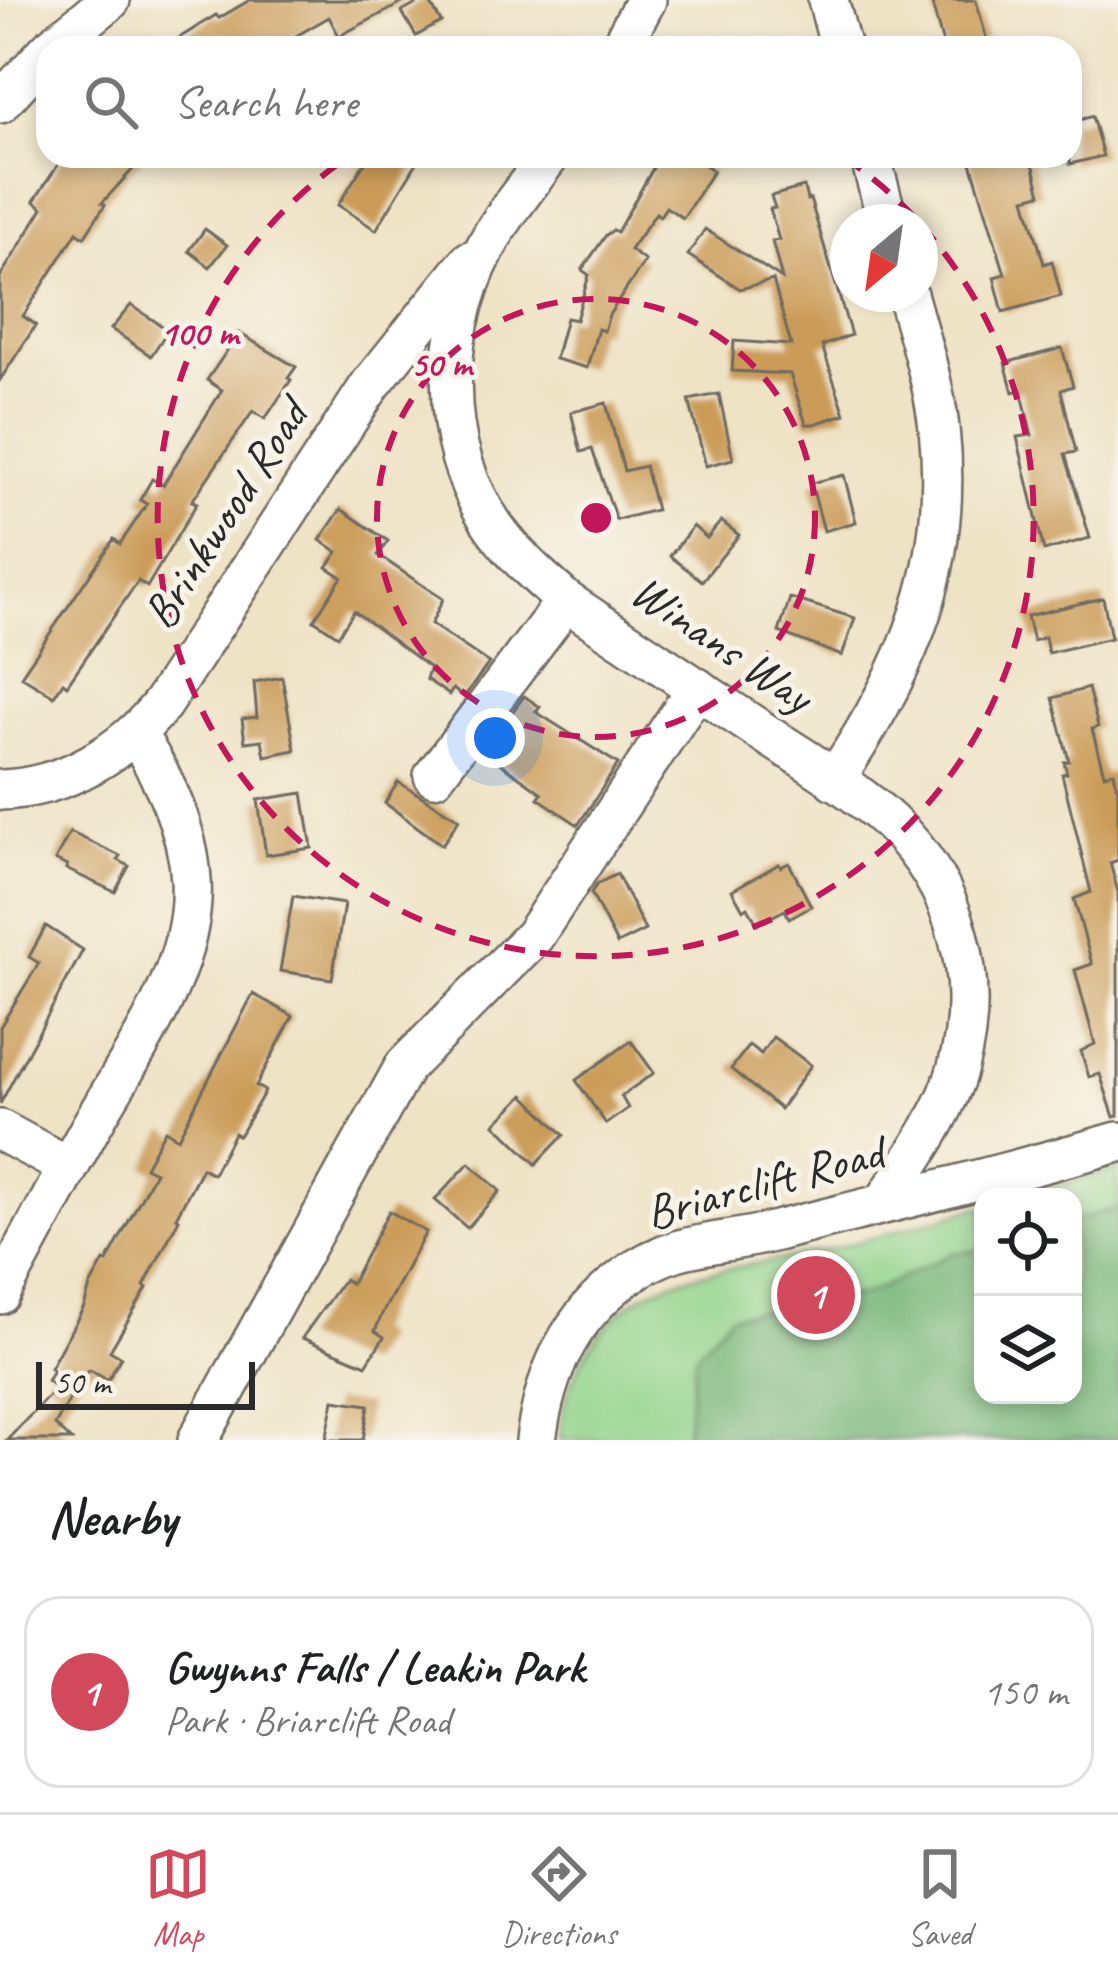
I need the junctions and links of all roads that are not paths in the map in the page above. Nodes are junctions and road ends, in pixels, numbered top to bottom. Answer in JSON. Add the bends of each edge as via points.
{"nodes":[{"id":1,"x":646,"y":0,"type":"edge"},
{"id":2,"x":828,"y":0,"type":"edge"},
{"id":3,"x":106,"y":1,"type":"edge"},
{"id":4,"x":64,"y":36,"type":"edge"},
{"id":5,"x":626,"y":36,"type":"edge"},
{"id":6,"x":838,"y":36,"type":"edge"},
{"id":7,"x":36,"y":64,"type":"edge"},
{"id":8,"x":0,"y":104,"type":"edge"},
{"id":9,"x":541,"y":168,"type":"edge"},
{"id":10,"x":873,"y":168,"type":"edge"},
{"id":11,"x":883,"y":204,"type":"edge"},
{"id":12,"x":494,"y":234,"type":"junction"},
{"id":13,"x":912,"y":312,"type":"edge"},
{"id":14,"x":566,"y":601,"type":"junction"},
{"id":15,"x":697,"y":688,"type":"junction"},
{"id":16,"x":137,"y":735,"type":"junction"},
{"id":17,"x":434,"y":776,"type":"dead end"},
{"id":18,"x":835,"y":780,"type":"junction"},
{"id":19,"x":0,"y":790,"type":"edge"},
{"id":20,"x":0,"y":1130,"type":"edge"},
{"id":21,"x":1118,"y":1142,"type":"edge"},
{"id":22,"x":68,"y":1167,"type":"junction"},
{"id":23,"x":884,"y":1203,"type":"junction"},
{"id":24,"x":0,"y":1294,"type":"edge"},
{"id":25,"x":198,"y":1440,"type":"edge"},
{"id":26,"x":536,"y":1440,"type":"edge"}],
"edges":[{"from":1,"to":5,"type":"street"},
{"from":2,"to":6,"type":"street"},
{"from":3,"to":4,"type":"street"},
{"from":7,"to":8,"type":"street"},
{"from":9,"to":12,"type":"street","name":"Winans Way"},
{"from":10,"to":11,"type":"street"},
{"from":12,"to":14,"type":"street","name":"Winans Way","via":[[453,352],[460,460],[496,529]]},
{"from":12,"to":16,"type":"street","name":"Brinkwood Road","via":[[370,384]]},
{"from":13,"to":18,"type":"street","via":[[939,426],[937,553],[904,663]]},
{"from":14,"to":15,"type":"street","name":"Winans Way"},
{"from":14,"to":17,"type":"street"},
{"from":15,"to":18,"type":"street","name":"Winans Way"},
{"from":15,"to":25,"type":"street","via":[[534,937],[405,1066]]},
{"from":16,"to":19,"type":"street","name":"Brinkwood Road","via":[[65,777]]},
{"from":16,"to":22,"type":"street","via":[[166,782],[180,827],[191,879],[189,923],[154,1013]]},
{"from":18,"to":23,"type":"street","name":"Winans Way","via":[[892,825],[934,877],[956,922],[967,972],[958,1066],[940,1112]]},
{"from":20,"to":22,"type":"street"},
{"from":21,"to":23,"type":"street","name":"Briarclift Road"},
{"from":22,"to":24,"type":"street"},
{"from":23,"to":26,"type":"street","name":"Briarclift Road","via":[[680,1247],[628,1275],[572,1328],[545,1388]]}]}
